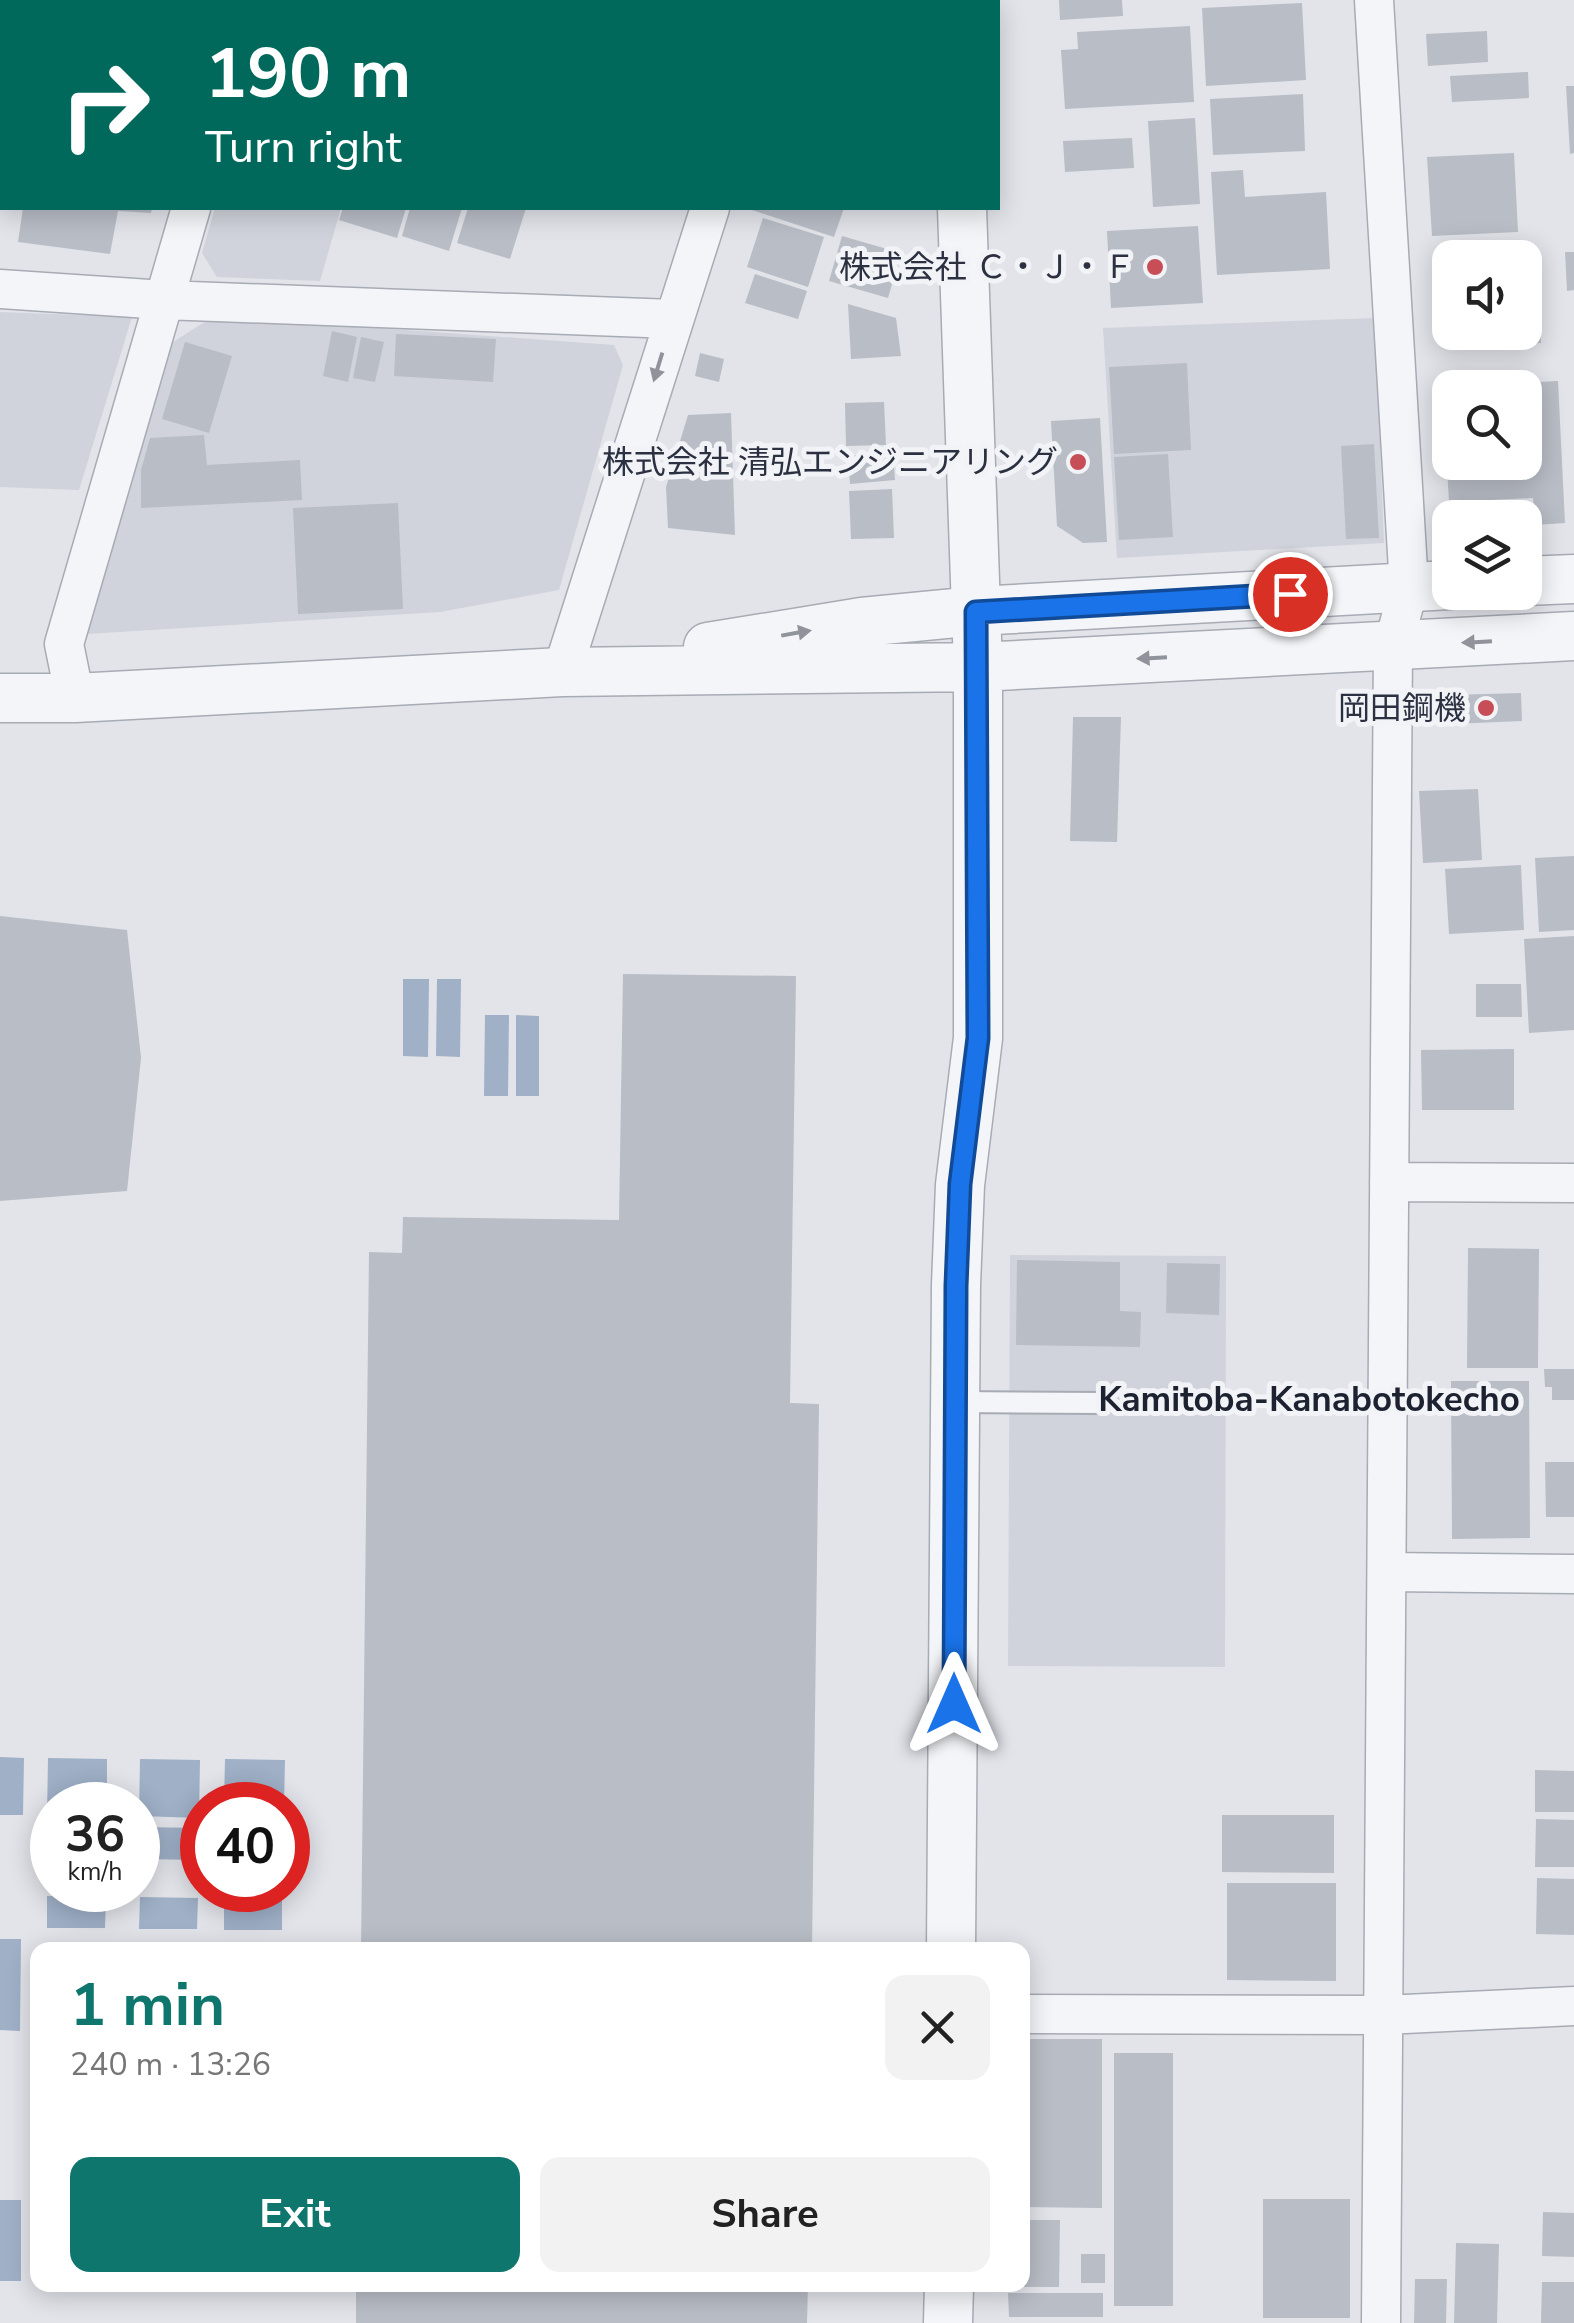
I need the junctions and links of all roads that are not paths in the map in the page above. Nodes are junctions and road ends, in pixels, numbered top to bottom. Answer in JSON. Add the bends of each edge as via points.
{"nodes":[{"id":1,"x":1374,"y":0,"type":"edge"},
{"id":2,"x":189,"y":210,"type":"edge"},
{"id":3,"x":709,"y":210,"type":"edge"},
{"id":4,"x":962,"y":210,"type":"edge"},
{"id":5,"x":0,"y":289,"type":"edge"},
{"id":6,"x":164,"y":300,"type":"junction"},
{"id":7,"x":673,"y":318,"type":"junction"},
{"id":8,"x":1574,"y":579,"type":"edge"},
{"id":9,"x":1542,"y":580,"type":"edge"},
{"id":10,"x":1430,"y":586,"type":"edge"},
{"id":11,"x":976,"y":612,"type":"junction"},
{"id":12,"x":1574,"y":636,"type":"edge"},
{"id":13,"x":1393,"y":646,"type":"junction"},
{"id":14,"x":978,"y":667,"type":"junction"},
{"id":15,"x":562,"y":672,"type":"junction"},
{"id":16,"x":0,"y":698,"type":"edge"},
{"id":17,"x":75,"y":698,"type":"junction"},
{"id":18,"x":1389,"y":1182,"type":"junction"},
{"id":19,"x":1574,"y":1183,"type":"edge"},
{"id":20,"x":955,"y":1402,"type":"junction"},
{"id":21,"x":1102,"y":1403,"type":"dead end"},
{"id":22,"x":1387,"y":1572,"type":"junction"},
{"id":23,"x":1574,"y":1574,"type":"edge"},
{"id":24,"x":952,"y":1942,"type":"edge"},
{"id":25,"x":1574,"y":2006,"type":"edge"},
{"id":26,"x":1030,"y":2014,"type":"edge"},
{"id":27,"x":1384,"y":2015,"type":"junction"},
{"id":28,"x":948,"y":2292,"type":"edge"},
{"id":29,"x":948,"y":2323,"type":"edge"},
{"id":30,"x":1381,"y":2323,"type":"edge"}],
"edges":[{"from":1,"to":10,"type":"street"},
{"from":2,"to":6,"type":"street"},
{"from":3,"to":7,"type":"street"},
{"from":4,"to":11,"type":"street"},
{"from":5,"to":6,"type":"street"},
{"from":6,"to":7,"type":"street"},
{"from":6,"to":17,"type":"street","via":[[64,644]]},
{"from":7,"to":15,"type":"street","one_way":true},
{"from":8,"to":9,"type":"street"},
{"from":10,"to":11,"type":"street"},
{"from":10,"to":13,"type":"street"},
{"from":11,"to":14,"type":"street"},
{"from":15,"to":11,"type":"street","one_way":true,"via":[[862,622]]},
{"from":12,"to":13,"type":"street","one_way":true},
{"from":13,"to":14,"type":"street","one_way":true},
{"from":13,"to":18,"type":"street"},
{"from":14,"to":15,"type":"street"},
{"from":14,"to":20,"type":"street","via":[[978,1038],[960,1184]]},
{"from":15,"to":17,"type":"street"},
{"from":16,"to":17,"type":"street"},
{"from":18,"to":19,"type":"street"},
{"from":18,"to":22,"type":"street"},
{"from":20,"to":21,"type":"lane"},
{"from":20,"to":24,"type":"street"},
{"from":22,"to":23,"type":"street"},
{"from":22,"to":27,"type":"street"},
{"from":25,"to":27,"type":"street"},
{"from":26,"to":27,"type":"street"},
{"from":27,"to":30,"type":"street"},
{"from":28,"to":29,"type":"street"}]}
